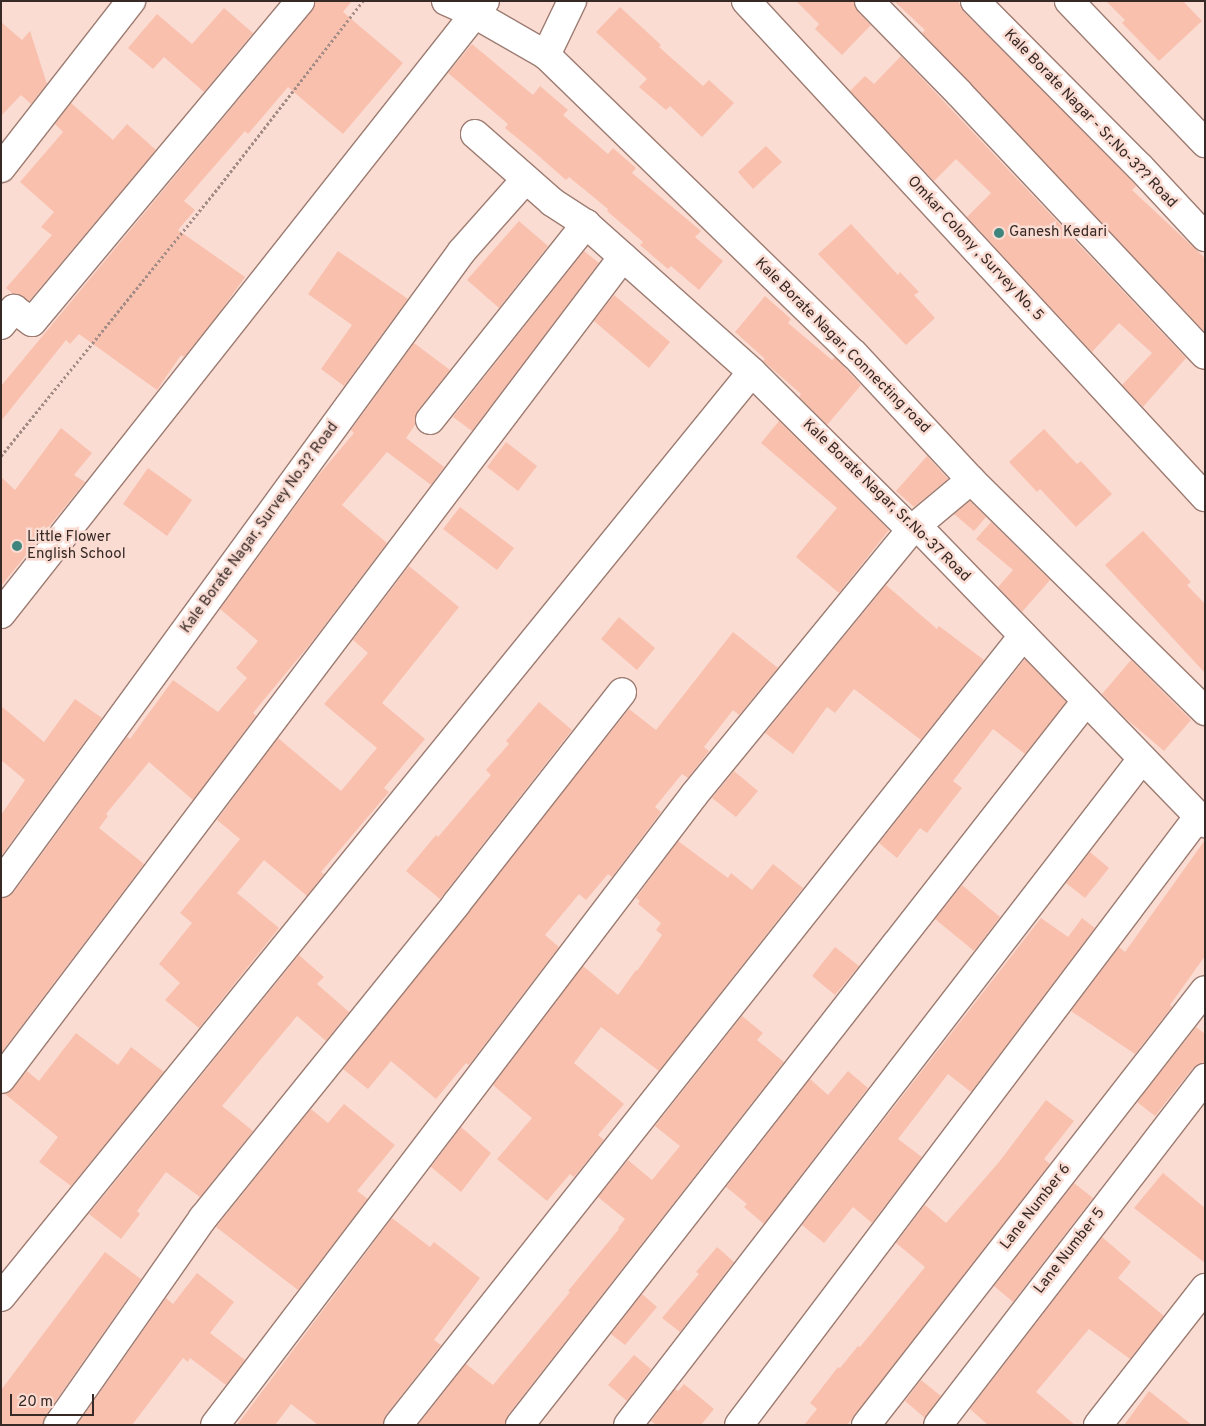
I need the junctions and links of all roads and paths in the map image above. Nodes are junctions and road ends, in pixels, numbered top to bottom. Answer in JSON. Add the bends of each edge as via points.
{"nodes":[{"id":1,"x":131,"y":1,"type":"edge"},
{"id":2,"x":300,"y":1,"type":"edge"},
{"id":3,"x":363,"y":1,"type":"edge"},
{"id":4,"x":446,"y":1,"type":"edge"},
{"id":5,"x":572,"y":1,"type":"edge"},
{"id":6,"x":746,"y":1,"type":"edge"},
{"id":7,"x":870,"y":1,"type":"edge"},
{"id":8,"x":975,"y":1,"type":"edge"},
{"id":9,"x":1069,"y":1,"type":"edge"},
{"id":10,"x":479,"y":7,"type":"edge"},
{"id":11,"x":546,"y":55,"type":"junction"},
{"id":12,"x":476,"y":134,"type":"dead end"},
{"id":13,"x":1205,"y":143,"type":"edge"},
{"id":14,"x":1,"y":168,"type":"edge"},
{"id":15,"x":526,"y":179,"type":"junction"},
{"id":16,"x":586,"y":224,"type":"junction"},
{"id":17,"x":1205,"y":237,"type":"edge"},
{"id":18,"x":623,"y":257,"type":"junction"},
{"id":19,"x":1,"y":325,"type":"edge"},
{"id":20,"x":1205,"y":355,"type":"edge"},
{"id":21,"x":752,"y":372,"type":"junction"},
{"id":22,"x":430,"y":420,"type":"dead end"},
{"id":23,"x":1,"y":456,"type":"edge"},
{"id":24,"x":971,"y":480,"type":"junction"},
{"id":25,"x":1205,"y":496,"type":"edge"},
{"id":26,"x":912,"y":530,"type":"junction"},
{"id":27,"x":1,"y":614,"type":"edge"},
{"id":28,"x":1023,"y":636,"type":"junction"},
{"id":29,"x":622,"y":692,"type":"dead end"},
{"id":30,"x":1086,"y":701,"type":"junction"},
{"id":31,"x":1205,"y":712,"type":"edge"},
{"id":32,"x":1142,"y":759,"type":"junction"},
{"id":33,"x":1202,"y":820,"type":"edge"},
{"id":34,"x":1,"y":883,"type":"edge"},
{"id":35,"x":1205,"y":990,"type":"edge"},
{"id":36,"x":1205,"y":1078,"type":"edge"},
{"id":37,"x":1,"y":1079,"type":"edge"},
{"id":38,"x":1205,"y":1288,"type":"edge"},
{"id":39,"x":1,"y":1297,"type":"edge"},
{"id":40,"x":58,"y":1425,"type":"edge"},
{"id":41,"x":215,"y":1425,"type":"edge"},
{"id":42,"x":398,"y":1425,"type":"edge"},
{"id":43,"x":520,"y":1425,"type":"edge"},
{"id":44,"x":628,"y":1425,"type":"edge"},
{"id":45,"x":739,"y":1425,"type":"edge"},
{"id":46,"x":866,"y":1425,"type":"edge"},
{"id":47,"x":938,"y":1425,"type":"edge"},
{"id":48,"x":1098,"y":1425,"type":"edge"}],
"edges":[{"from":1,"to":14,"type":"street"},
{"from":2,"to":19,"type":"street","via":[[32,322],[14,309]]},
{"from":3,"to":23,"type":"path"},
{"from":4,"to":10,"type":"street","name":"Kale Borate Nagar, Connecting road"},
{"from":5,"to":11,"type":"street"},
{"from":6,"to":25,"type":"street","name":"Omkar Colony , Survey No. 5"},
{"from":7,"to":20,"type":"street"},
{"from":8,"to":17,"type":"street","name":"Kale Borate Nagar - Sr.No-3?? Road"},
{"from":9,"to":13,"type":"street"},
{"from":10,"to":11,"type":"street","name":"Kale Borate Nagar, Connecting road"},
{"from":10,"to":27,"type":"street"},
{"from":11,"to":24,"type":"street","name":"Kale Borate Nagar, Connecting road","via":[[854,354]]},
{"from":12,"to":15,"type":"street","name":"Kale Borate Nagar, Sr.No-37 Road"},
{"from":15,"to":16,"type":"street","name":"Kale Borate Nagar, Sr.No-37 Road","via":[[552,202]]},
{"from":15,"to":34,"type":"street","name":"Kale Borate Nagar, Survey No.3? Road","via":[[462,251]]},
{"from":16,"to":18,"type":"street","name":"Kale Borate Nagar, Sr.No-37 Road"},
{"from":16,"to":22,"type":"street"},
{"from":18,"to":21,"type":"street","name":"Kale Borate Nagar, Sr.No-37 Road"},
{"from":18,"to":37,"type":"street"},
{"from":21,"to":26,"type":"street","name":"Kale Borate Nagar, Sr.No-37 Road"},
{"from":21,"to":39,"type":"street"},
{"from":24,"to":26,"type":"street"},
{"from":24,"to":31,"type":"street","name":"Kale Borate Nagar, Connecting road"},
{"from":26,"to":28,"type":"street","name":"Kale Borate Nagar, Sr.No-37 Road","via":[[922,531]]},
{"from":26,"to":41,"type":"street","via":[[694,796]]},
{"from":28,"to":30,"type":"street","name":"Kale Borate Nagar, Sr.No-37 Road"},
{"from":28,"to":42,"type":"street"},
{"from":29,"to":40,"type":"street","via":[[203,1218]]},
{"from":30,"to":32,"type":"street","name":"Kale Borate Nagar, Sr.No-37 Road"},
{"from":30,"to":43,"type":"street"},
{"from":32,"to":33,"type":"street","name":"Kale Borate Nagar, Sr.No-37 Road"},
{"from":32,"to":44,"type":"street"},
{"from":33,"to":45,"type":"street"},
{"from":35,"to":46,"type":"street","name":"Lane Number 6"},
{"from":36,"to":47,"type":"street","name":"Lane Number 5"},
{"from":38,"to":48,"type":"street"}]}
